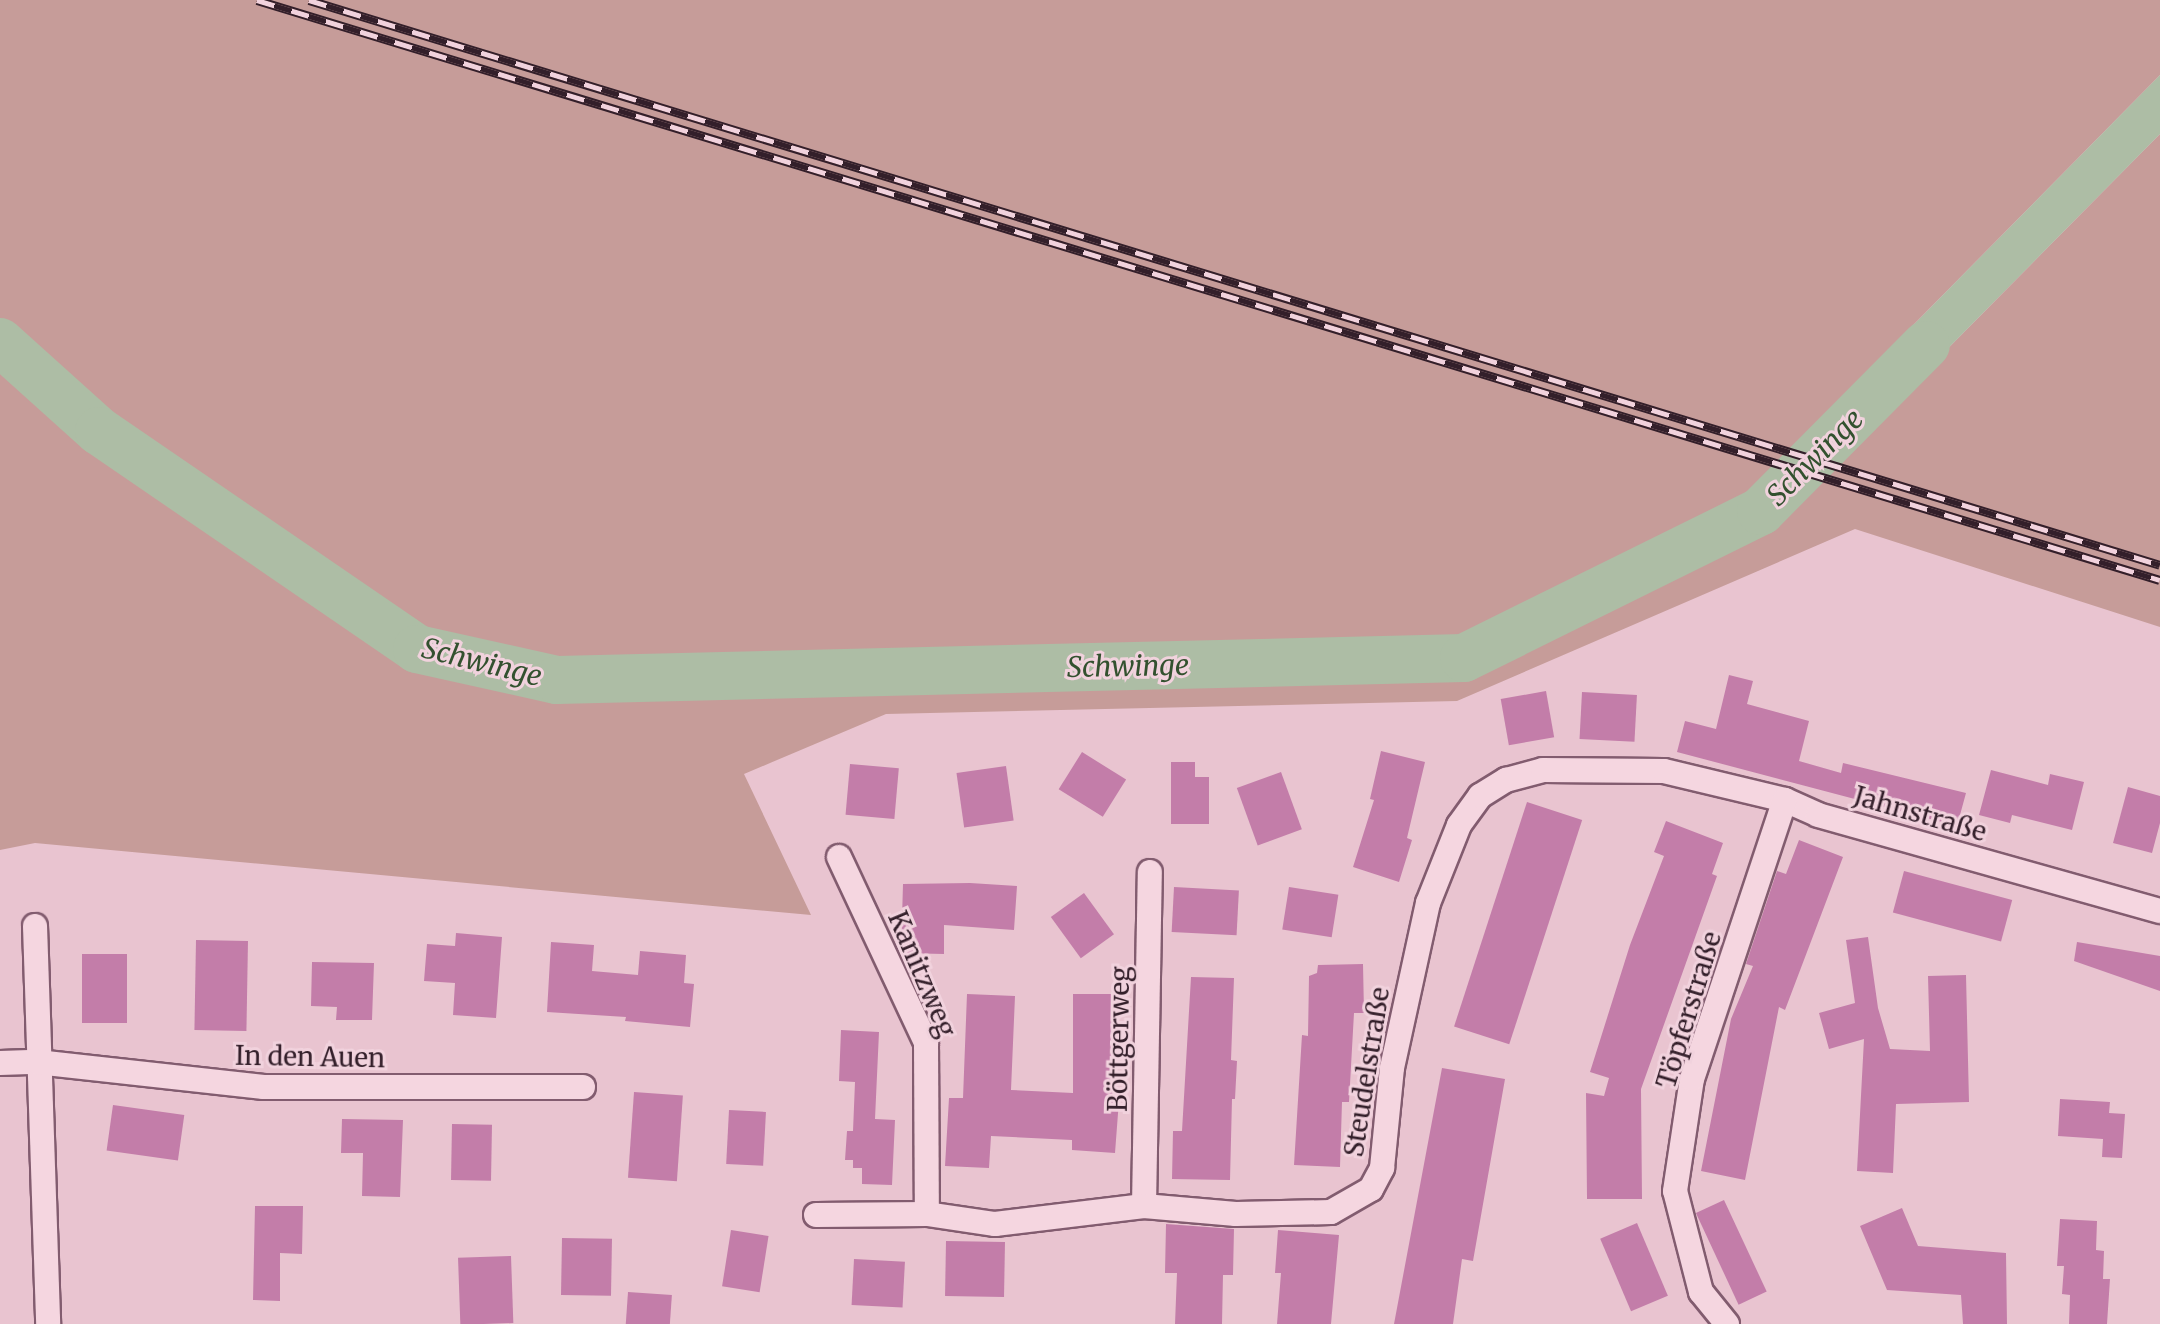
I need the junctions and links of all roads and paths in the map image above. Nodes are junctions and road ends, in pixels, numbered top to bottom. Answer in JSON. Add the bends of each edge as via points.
{"nodes":[{"id":1,"x":1664,"y":771,"type":"joint"},
{"id":2,"x":1785,"y":800,"type":"junction"},
{"id":3,"x":839,"y":857,"type":"dead end"},
{"id":4,"x":1150,"y":872,"type":"dead end"},
{"id":5,"x":2160,"y":911,"type":"edge"},
{"id":6,"x":35,"y":926,"type":"dead end"},
{"id":7,"x":37,"y":1062,"type":"junction"},
{"id":8,"x":0,"y":1063,"type":"edge"},
{"id":9,"x":583,"y":1087,"type":"dead end"},
{"id":10,"x":1144,"y":1206,"type":"junction"},
{"id":11,"x":927,"y":1214,"type":"junction"},
{"id":12,"x":816,"y":1215,"type":"dead end"},
{"id":13,"x":48,"y":1324,"type":"edge"},
{"id":14,"x":1727,"y":1324,"type":"edge"}],
"edges":[{"from":1,"to":2,"type":"street","name":"Jahnstraße"},
{"from":1,"to":10,"type":"street","name":"Steudelstraße","via":[[1543,770],[1506,780],[1480,796],[1459,825],[1428,903],[1392,1068],[1382,1168],[1371,1189],[1331,1212],[1236,1214]]},
{"from":2,"to":5,"type":"street","name":"Jahnstraße","via":[[1818,815]]},
{"from":2,"to":14,"type":"street","name":"Töpferstraße","via":[[1692,1079],[1675,1191],[1701,1292]]},
{"from":3,"to":11,"type":"street","name":"Kanitzweg","via":[[926,1043]]},
{"from":4,"to":10,"type":"street","name":"Böttgerweg"},
{"from":6,"to":7,"type":"street"},
{"from":7,"to":8,"type":"street","name":"In den Auen"},
{"from":7,"to":9,"type":"street","name":"In den Auen","via":[[264,1087]]},
{"from":7,"to":13,"type":"street"},
{"from":10,"to":11,"type":"street","name":"Steudelstraße","via":[[995,1224]]},
{"from":11,"to":12,"type":"street","name":"Steudelstraße"}]}
